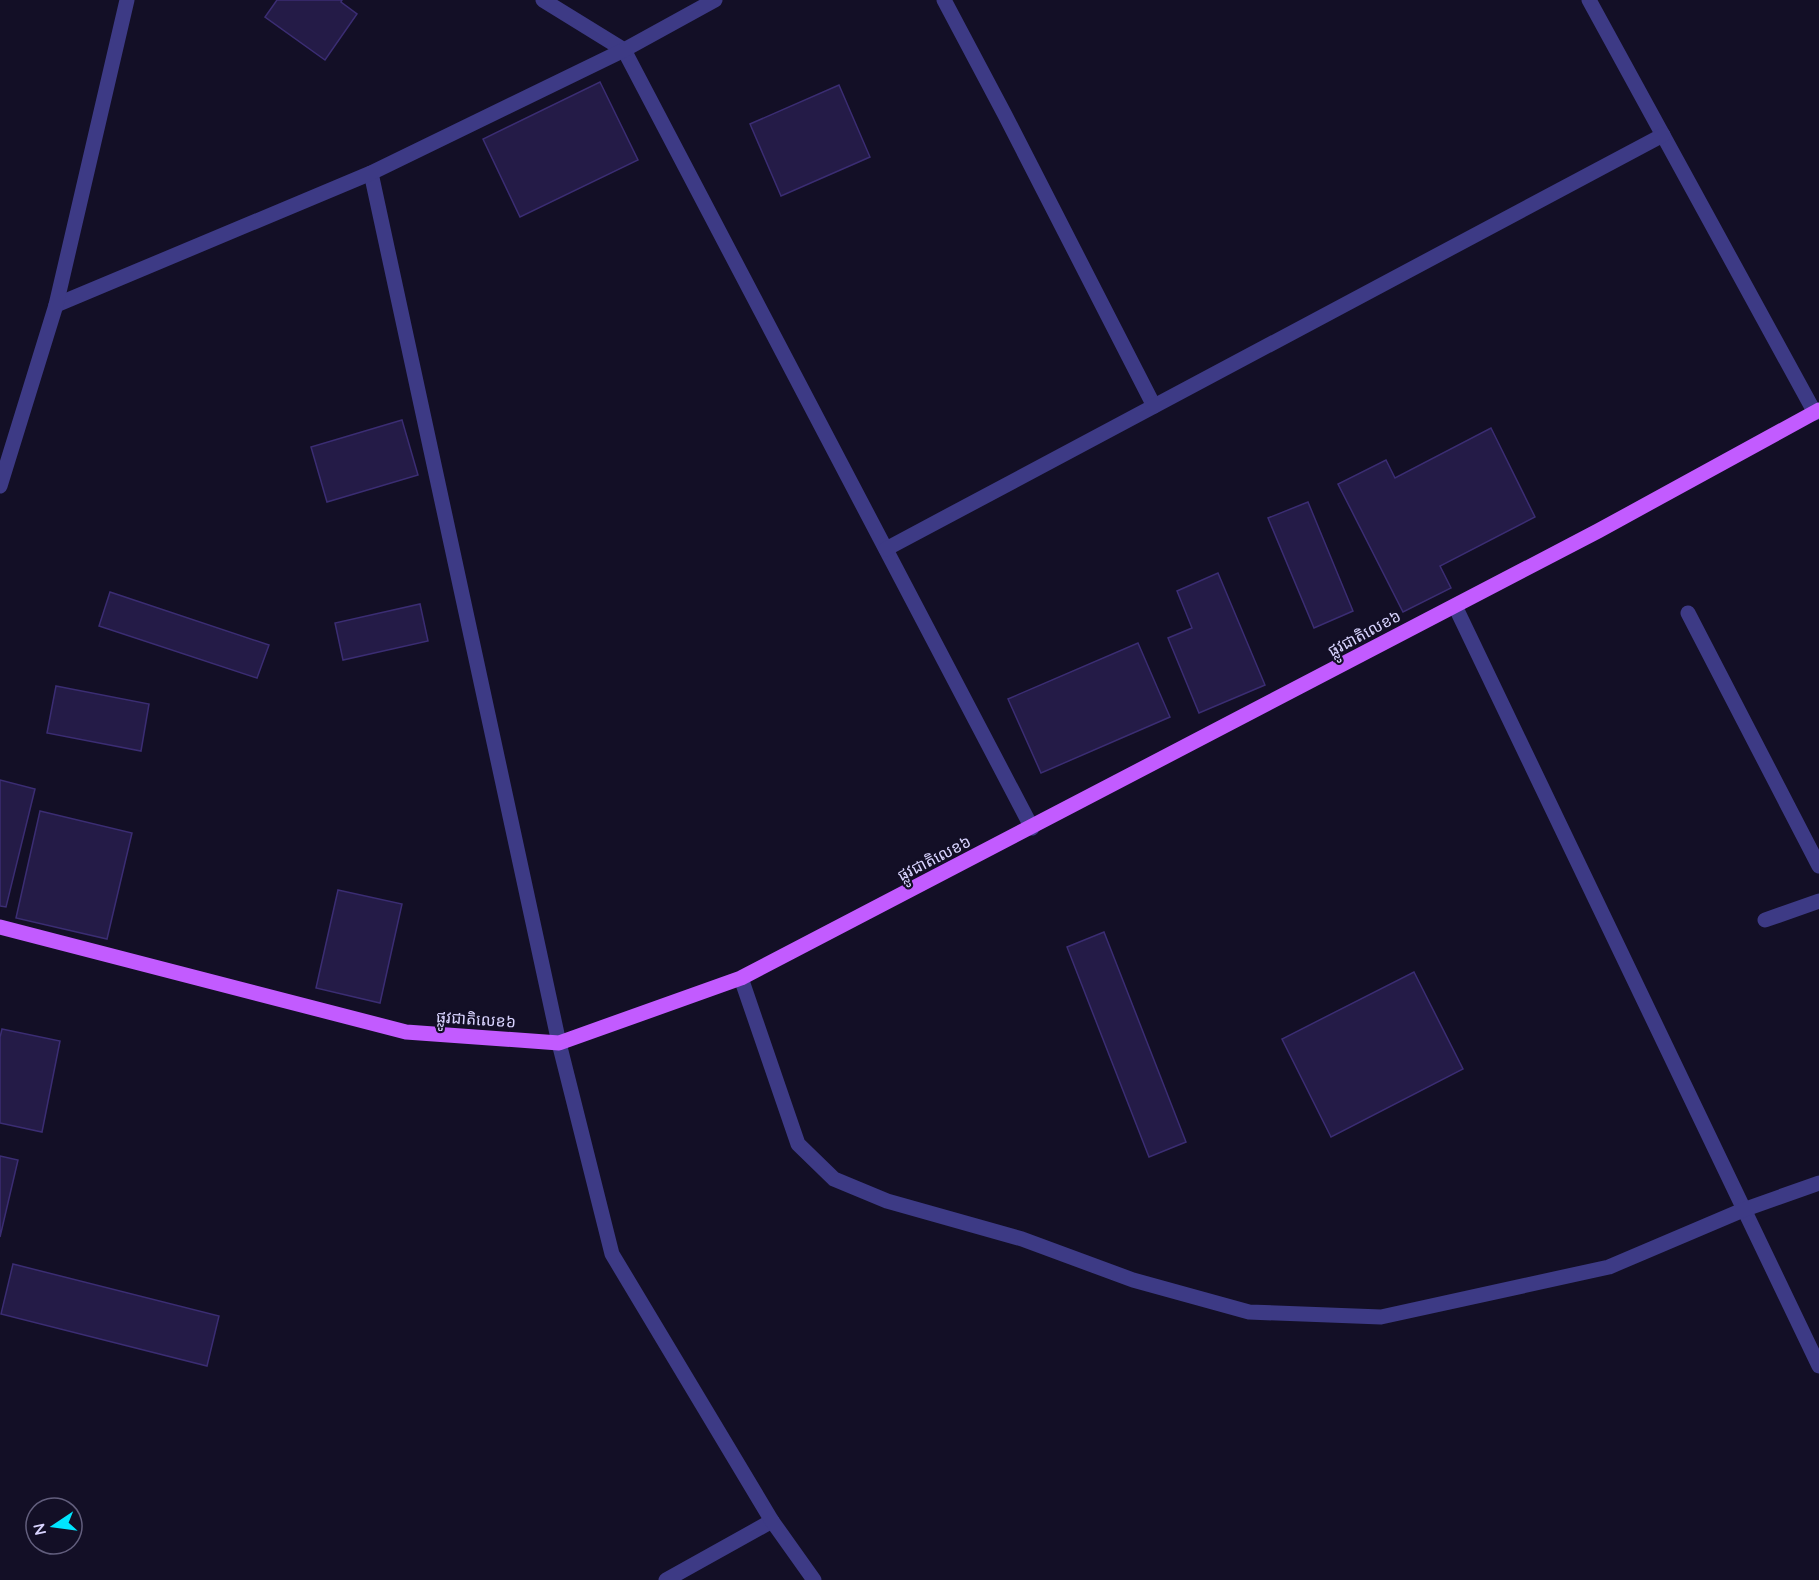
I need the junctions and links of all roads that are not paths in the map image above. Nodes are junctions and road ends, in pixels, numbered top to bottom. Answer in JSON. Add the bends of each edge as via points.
{"nodes":[{"id":1,"x":127,"y":0,"type":"edge"},
{"id":2,"x":543,"y":0,"type":"edge"},
{"id":3,"x":715,"y":0,"type":"edge"},
{"id":4,"x":944,"y":0,"type":"edge"},
{"id":5,"x":1589,"y":0,"type":"edge"},
{"id":6,"x":624,"y":50,"type":"junction"},
{"id":7,"x":1663,"y":135,"type":"junction"},
{"id":8,"x":371,"y":173,"type":"junction"},
{"id":9,"x":56,"y":305,"type":"junction"},
{"id":10,"x":1154,"y":406,"type":"junction"},
{"id":11,"x":1817,"y":412,"type":"edge"},
{"id":12,"x":0,"y":486,"type":"edge"},
{"id":13,"x":886,"y":549,"type":"junction"},
{"id":14,"x":1455,"y":606,"type":"junction"},
{"id":15,"x":1688,"y":613,"type":"dead end"},
{"id":16,"x":1032,"y":828,"type":"junction"},
{"id":17,"x":1819,"y":866,"type":"edge"},
{"id":18,"x":1819,"y":901,"type":"edge"},
{"id":19,"x":1765,"y":920,"type":"dead end"},
{"id":20,"x":0,"y":927,"type":"edge"},
{"id":21,"x":741,"y":978,"type":"junction"},
{"id":22,"x":559,"y":1043,"type":"junction"},
{"id":23,"x":1819,"y":1183,"type":"edge"},
{"id":24,"x":1743,"y":1210,"type":"junction"},
{"id":25,"x":1819,"y":1366,"type":"edge"},
{"id":26,"x":772,"y":1521,"type":"junction"},
{"id":27,"x":666,"y":1580,"type":"edge"},
{"id":28,"x":814,"y":1580,"type":"edge"}],
"edges":[{"from":1,"to":9,"type":"street"},
{"from":2,"to":6,"type":"street"},
{"from":3,"to":6,"type":"street"},
{"from":4,"to":10,"type":"street"},
{"from":5,"to":7,"type":"street"},
{"from":6,"to":8,"type":"street"},
{"from":6,"to":13,"type":"street"},
{"from":7,"to":10,"type":"street"},
{"from":7,"to":11,"type":"street"},
{"from":8,"to":9,"type":"street"},
{"from":8,"to":22,"type":"street"},
{"from":9,"to":12,"type":"street"},
{"from":10,"to":13,"type":"street"},
{"from":11,"to":14,"type":"main road","name":"ផ្លូវជាតិលេខ៦"},
{"from":13,"to":16,"type":"street"},
{"from":14,"to":16,"type":"main road","name":"ផ្លូវជាតិលេខ៦"},
{"from":14,"to":24,"type":"street"},
{"from":15,"to":17,"type":"street"},
{"from":16,"to":21,"type":"main road","name":"ផ្លូវជាតិលេខ៦"},
{"from":18,"to":19,"type":"street"},
{"from":20,"to":22,"type":"main road","name":"ផ្លូវជាតិលេខ៦","via":[[406,1032]]},
{"from":21,"to":22,"type":"main road","name":"ផ្លូវជាតិលេខ៦"},
{"from":21,"to":24,"type":"street","via":[[798,1144],[834,1179],[887,1201],[1022,1239],[1133,1280],[1249,1312],[1381,1317],[1609,1267]]},
{"from":22,"to":26,"type":"street","via":[[612,1254]]},
{"from":23,"to":24,"type":"street"},
{"from":24,"to":25,"type":"street"},
{"from":26,"to":27,"type":"street"},
{"from":26,"to":28,"type":"street"}]}
